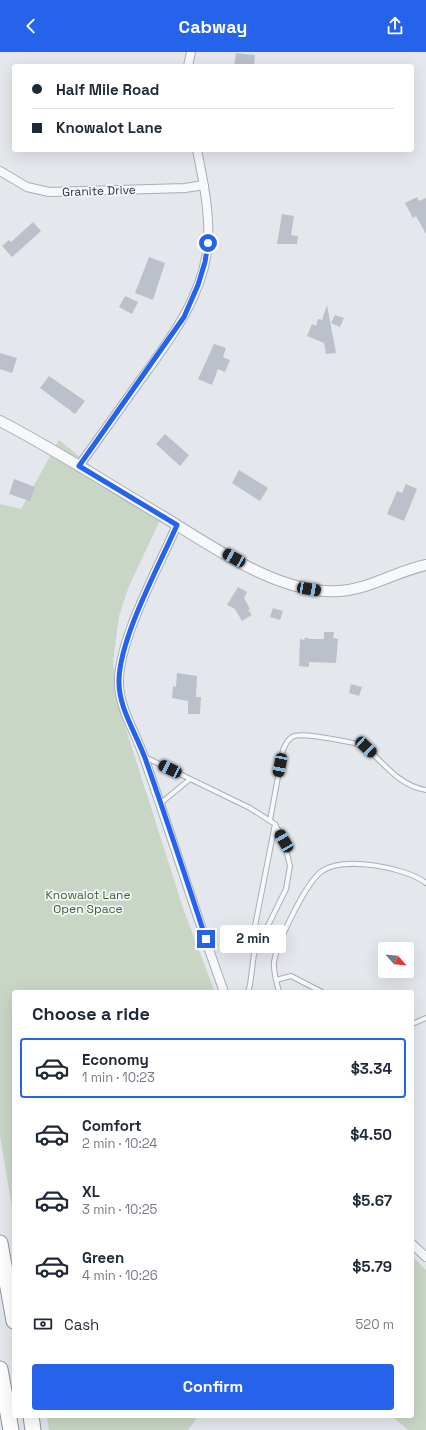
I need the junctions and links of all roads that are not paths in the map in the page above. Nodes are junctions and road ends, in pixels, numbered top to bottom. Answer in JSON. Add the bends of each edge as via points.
{"nodes":[{"id":1,"x":191,"y":52,"type":"edge"},
{"id":2,"x":188,"y":64,"type":"edge"},
{"id":3,"x":197,"y":152,"type":"edge"},
{"id":4,"x":0,"y":171,"type":"edge"},
{"id":5,"x":204,"y":185,"type":"junction"},
{"id":6,"x":0,"y":421,"type":"edge"},
{"id":7,"x":79,"y":466,"type":"junction"},
{"id":8,"x":177,"y":525,"type":"junction"},
{"id":9,"x":426,"y":565,"type":"edge"},
{"id":10,"x":144,"y":757,"type":"junction"},
{"id":11,"x":190,"y":779,"type":"junction"},
{"id":12,"x":426,"y":790,"type":"edge"},
{"id":13,"x":161,"y":803,"type":"junction"},
{"id":14,"x":270,"y":820,"type":"junction"},
{"id":15,"x":275,"y":824,"type":"junction"},
{"id":16,"x":426,"y":883,"type":"edge"},
{"id":17,"x":254,"y":954,"type":"junction"},
{"id":18,"x":276,"y":980,"type":"junction"},
{"id":19,"x":223,"y":990,"type":"edge"},
{"id":20,"x":249,"y":990,"type":"edge"},
{"id":21,"x":278,"y":990,"type":"edge"},
{"id":22,"x":318,"y":990,"type":"edge"},
{"id":23,"x":426,"y":1018,"type":"edge"},
{"id":24,"x":414,"y":1023,"type":"edge"},
{"id":25,"x":0,"y":1243,"type":"edge"},
{"id":26,"x":414,"y":1246,"type":"edge"},
{"id":27,"x":426,"y":1257,"type":"edge"},
{"id":28,"x":12,"y":1311,"type":"edge"},
{"id":29,"x":0,"y":1369,"type":"edge"},
{"id":30,"x":31,"y":1418,"type":"edge"},
{"id":31,"x":11,"y":1430,"type":"edge"},
{"id":32,"x":33,"y":1430,"type":"edge"}],
"edges":[{"from":1,"to":2,"type":"street"},
{"from":3,"to":5,"type":"street"},
{"from":4,"to":5,"type":"street","name":"Granite Drive","via":[[23,185],[49,192],[185,188]]},
{"from":5,"to":7,"type":"street","via":[[208,243],[205,262],[191,303],[155,360]]},
{"from":6,"to":7,"type":"street"},
{"from":7,"to":8,"type":"street"},
{"from":8,"to":9,"type":"street","via":[[262,574],[298,587],[320,591],[340,591],[363,586]]},
{"from":8,"to":10,"type":"street","via":[[125,646],[120,670],[119,688],[122,701]]},
{"from":10,"to":11,"type":"lane"},
{"from":10,"to":13,"type":"street"},
{"from":11,"to":13,"type":"lane"},
{"from":11,"to":14,"type":"lane"},
{"from":12,"to":14,"type":"lane","via":[[405,783],[360,744],[302,735],[293,736],[283,750]]},
{"from":13,"to":19,"type":"street"},
{"from":14,"to":15,"type":"lane"},
{"from":15,"to":17,"type":"lane","via":[[255,926]]},
{"from":15,"to":17,"type":"lane","via":[[284,841],[290,866],[286,889]]},
{"from":16,"to":18,"type":"lane","via":[[396,869],[342,864],[322,871],[309,884],[285,932],[274,962]]},
{"from":17,"to":20,"type":"lane"},
{"from":18,"to":21,"type":"lane"},
{"from":18,"to":22,"type":"lane","via":[[291,976]]},
{"from":23,"to":24,"type":"lane"},
{"from":25,"to":28,"type":"highway"},
{"from":26,"to":27,"type":"street"},
{"from":29,"to":31,"type":"highway"},
{"from":30,"to":32,"type":"highway"}]}
